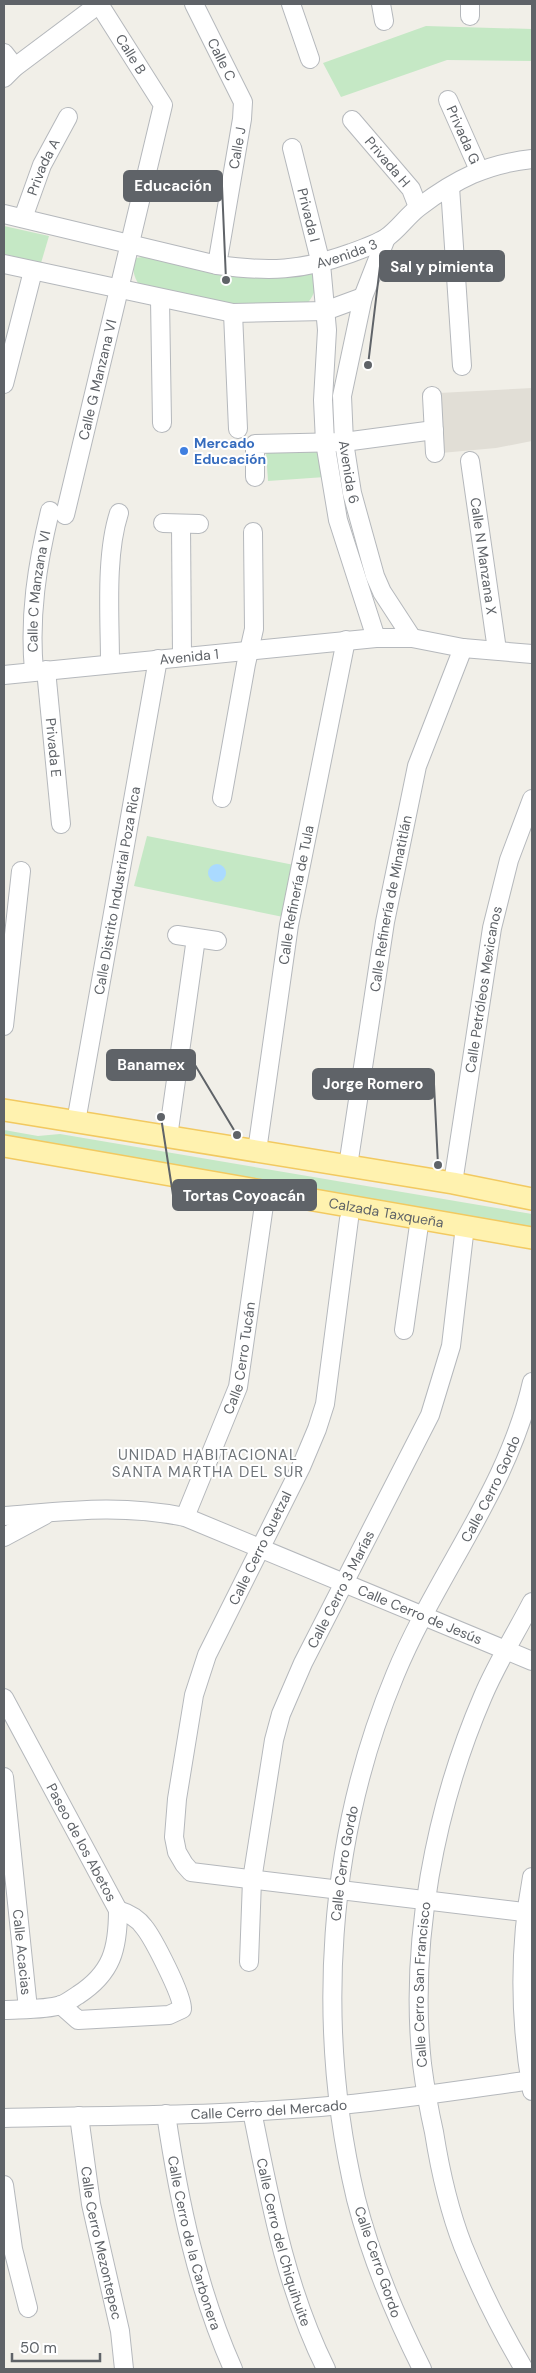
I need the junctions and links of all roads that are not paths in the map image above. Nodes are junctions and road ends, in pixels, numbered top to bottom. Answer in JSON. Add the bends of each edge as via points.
{"nodes":[{"id":1,"x":194,"y":4,"type":"edge"},
{"id":2,"x":290,"y":4,"type":"edge"},
{"id":3,"x":381,"y":4,"type":"edge"},
{"id":4,"x":94,"y":5,"type":"edge"},
{"id":5,"x":384,"y":21,"type":"dead end"},
{"id":6,"x":4,"y":53,"type":"edge"},
{"id":7,"x":310,"y":59,"type":"dead end"},
{"id":8,"x":10,"y":72,"type":"edge"},
{"id":9,"x":448,"y":100,"type":"dead end"},
{"id":10,"x":163,"y":105,"type":"joint"},
{"id":11,"x":68,"y":117,"type":"dead end"},
{"id":12,"x":242,"y":119,"type":"joint"},
{"id":13,"x":352,"y":120,"type":"dead end"},
{"id":14,"x":292,"y":148,"type":"dead end"},
{"id":15,"x":532,"y":158,"type":"edge"},
{"id":16,"x":479,"y":170,"type":"junction"},
{"id":17,"x":450,"y":187,"type":"junction"},
{"id":18,"x":418,"y":207,"type":"junction"},
{"id":19,"x":4,"y":214,"type":"edge"},
{"id":20,"x":23,"y":218,"type":"junction"},
{"id":21,"x":386,"y":238,"type":"junction"},
{"id":22,"x":130,"y":246,"type":"junction"},
{"id":23,"x":4,"y":264,"type":"edge"},
{"id":24,"x":320,"y":264,"type":"junction"},
{"id":25,"x":217,"y":266,"type":"junction"},
{"id":26,"x":33,"y":271,"type":"junction"},
{"id":27,"x":120,"y":290,"type":"junction"},
{"id":28,"x":363,"y":297,"type":"junction"},
{"id":29,"x":160,"y":299,"type":"junction"},
{"id":30,"x":325,"y":311,"type":"junction"},
{"id":31,"x":233,"y":313,"type":"junction"},
{"id":32,"x":462,"y":366,"type":"dead end"},
{"id":33,"x":4,"y":384,"type":"edge"},
{"id":34,"x":432,"y":396,"type":"dead end"},
{"id":35,"x":162,"y":423,"type":"dead end"},
{"id":36,"x":238,"y":429,"type":"dead end"},
{"id":37,"x":434,"y":430,"type":"junction"},
{"id":38,"x":325,"y":442,"type":"junction"},
{"id":39,"x":344,"y":442,"type":"junction"},
{"id":40,"x":435,"y":453,"type":"dead end"},
{"id":41,"x":470,"y":461,"type":"dead end"},
{"id":42,"x":255,"y":477,"type":"dead end"},
{"id":43,"x":58,"y":513,"type":"joint"},
{"id":44,"x":119,"y":513,"type":"dead end"},
{"id":45,"x":163,"y":523,"type":"dead end"},
{"id":46,"x":181,"y":524,"type":"junction"},
{"id":47,"x":199,"y":524,"type":"dead end"},
{"id":48,"x":253,"y":532,"type":"dead end"},
{"id":49,"x":376,"y":638,"type":"junction"},
{"id":50,"x":412,"y":638,"type":"junction"},
{"id":51,"x":346,"y":640,"type":"junction"},
{"id":52,"x":463,"y":648,"type":"junction"},
{"id":53,"x":249,"y":650,"type":"junction"},
{"id":54,"x":497,"y":650,"type":"junction"},
{"id":55,"x":532,"y":654,"type":"edge"},
{"id":56,"x":182,"y":657,"type":"junction"},
{"id":57,"x":158,"y":659,"type":"junction"},
{"id":58,"x":110,"y":663,"type":"junction"},
{"id":59,"x":40,"y":671,"type":"junction"},
{"id":60,"x":4,"y":675,"type":"edge"},
{"id":61,"x":222,"y":798,"type":"dead end"},
{"id":62,"x":532,"y":799,"type":"edge"},
{"id":63,"x":61,"y":824,"type":"dead end"},
{"id":64,"x":21,"y":871,"type":"dead end"},
{"id":65,"x":177,"y":935,"type":"dead end"},
{"id":66,"x":196,"y":938,"type":"junction"},
{"id":67,"x":217,"y":941,"type":"dead end"},
{"id":68,"x":4,"y":1026,"type":"edge"},
{"id":69,"x":4,"y":1110,"type":"edge"},
{"id":70,"x":76,"y":1122,"type":"junction"},
{"id":71,"x":168,"y":1137,"type":"junction"},
{"id":72,"x":4,"y":1146,"type":"edge"},
{"id":73,"x":257,"y":1152,"type":"junction"},
{"id":74,"x":348,"y":1166,"type":"junction"},
{"id":75,"x":453,"y":1183,"type":"junction"},
{"id":76,"x":266,"y":1192,"type":"junction"},
{"id":77,"x":532,"y":1198,"type":"edge"},
{"id":78,"x":420,"y":1218,"type":"junction"},
{"id":79,"x":349,"y":1219,"type":"dead end"},
{"id":80,"x":465,"y":1226,"type":"junction"},
{"id":81,"x":532,"y":1238,"type":"edge"},
{"id":82,"x":404,"y":1330,"type":"dead end"},
{"id":83,"x":532,"y":1382,"type":"edge"},
{"id":84,"x":50,"y":1512,"type":"junction"},
{"id":85,"x":4,"y":1516,"type":"edge"},
{"id":86,"x":185,"y":1517,"type":"junction"},
{"id":87,"x":4,"y":1537,"type":"edge"},
{"id":88,"x":261,"y":1548,"type":"junction"},
{"id":89,"x":344,"y":1583,"type":"junction"},
{"id":90,"x":532,"y":1602,"type":"edge"},
{"id":91,"x":423,"y":1616,"type":"junction"},
{"id":92,"x":506,"y":1650,"type":"junction"},
{"id":93,"x":532,"y":1661,"type":"edge"},
{"id":94,"x":4,"y":1698,"type":"edge"},
{"id":95,"x":4,"y":1777,"type":"edge"},
{"id":96,"x":532,"y":1877,"type":"edge"},
{"id":97,"x":252,"y":1880,"type":"junction"},
{"id":98,"x":339,"y":1890,"type":"junction"},
{"id":99,"x":426,"y":1899,"type":"junction"},
{"id":100,"x":118,"y":1910,"type":"junction"},
{"id":101,"x":530,"y":1913,"type":"edge"},
{"id":102,"x":249,"y":1962,"type":"dead end"},
{"id":103,"x":61,"y":2005,"type":"junction"},
{"id":104,"x":28,"y":2009,"type":"junction"},
{"id":105,"x":4,"y":2010,"type":"edge"},
{"id":106,"x":532,"y":2084,"type":"edge"},
{"id":107,"x":427,"y":2096,"type":"junction"},
{"id":108,"x":339,"y":2105,"type":"junction"},
{"id":109,"x":252,"y":2111,"type":"junction"},
{"id":110,"x":166,"y":2114,"type":"junction"},
{"id":111,"x":79,"y":2116,"type":"junction"},
{"id":112,"x":4,"y":2118,"type":"edge"},
{"id":113,"x":4,"y":2185,"type":"edge"},
{"id":114,"x":28,"y":2308,"type":"dead end"},
{"id":115,"x":120,"y":2331,"type":"junction"},
{"id":116,"x":124,"y":2369,"type":"edge"},
{"id":117,"x":136,"y":2369,"type":"edge"},
{"id":118,"x":233,"y":2369,"type":"edge"},
{"id":119,"x":326,"y":2369,"type":"edge"},
{"id":120,"x":422,"y":2369,"type":"edge"},
{"id":121,"x":524,"y":2369,"type":"edge"}],
"edges":[{"from":1,"to":12,"type":"street","name":"Calle C","via":[[243,102]]},
{"from":2,"to":7,"type":"street"},
{"from":3,"to":5,"type":"street"},
{"from":4,"to":8,"type":"street"},
{"from":4,"to":10,"type":"street","name":"Calle B"},
{"from":6,"to":8,"type":"street"},
{"from":9,"to":16,"type":"street","name":"Privada G"},
{"from":10,"to":22,"type":"street","name":"Calle G Manzana VI"},
{"from":11,"to":20,"type":"street","name":"Privada A","via":[[42,165]]},
{"from":12,"to":25,"type":"street","name":"Calle J"},
{"from":13,"to":18,"type":"street","name":"Privada H","via":[[411,189]]},
{"from":14,"to":24,"type":"street","name":"Privada I"},
{"from":15,"to":16,"type":"street"},
{"from":16,"to":17,"type":"street"},
{"from":17,"to":18,"type":"street"},
{"from":17,"to":32,"type":"street"},
{"from":18,"to":21,"type":"street"},
{"from":19,"to":20,"type":"street","name":"Avenida 3"},
{"from":20,"to":22,"type":"street","name":"Avenida 3"},
{"from":21,"to":24,"type":"street","name":"Avenida 3"},
{"from":21,"to":28,"type":"street","name":"Avenida 3"},
{"from":22,"to":25,"type":"street","name":"Avenida 3"},
{"from":22,"to":27,"type":"street","name":"Calle G Manzana VI"},
{"from":23,"to":26,"type":"street"},
{"from":24,"to":25,"type":"street","name":"Avenida 3","via":[[284,270]]},
{"from":24,"to":30,"type":"street","name":"Privada I"},
{"from":26,"to":27,"type":"street"},
{"from":26,"to":33,"type":"street"},
{"from":27,"to":29,"type":"street"},
{"from":27,"to":43,"type":"street","name":"Calle G Manzana VI"},
{"from":28,"to":30,"type":"street"},
{"from":28,"to":39,"type":"street","name":"Avenida 6","via":[[342,396]]},
{"from":29,"to":31,"type":"street"},
{"from":29,"to":35,"type":"street"},
{"from":30,"to":31,"type":"street"},
{"from":30,"to":38,"type":"street","name":"Avenida 6"},
{"from":31,"to":36,"type":"street"},
{"from":34,"to":37,"type":"street"},
{"from":37,"to":39,"type":"street"},
{"from":37,"to":40,"type":"street"},
{"from":38,"to":39,"type":"street"},
{"from":38,"to":42,"type":"street","via":[[255,444]]},
{"from":38,"to":49,"type":"street","name":"Avenida 6","via":[[338,520]]},
{"from":39,"to":50,"type":"street","name":"Avenida 6","via":[[352,493],[375,576]]},
{"from":41,"to":54,"type":"street","name":"Calle N Manzana X"},
{"from":43,"to":59,"type":"street","name":"Calle C Manzana VI","via":[[38,559],[32,612]]},
{"from":44,"to":58,"type":"street","via":[[114,528],[110,593]]},
{"from":45,"to":46,"type":"street"},
{"from":46,"to":47,"type":"street"},
{"from":46,"to":56,"type":"street"},
{"from":48,"to":53,"type":"street","via":[[254,629]]},
{"from":49,"to":50,"type":"street","name":"Avenida 1"},
{"from":49,"to":51,"type":"street","name":"Avenida 1"},
{"from":50,"to":52,"type":"street","name":"Avenida 1"},
{"from":51,"to":53,"type":"street","name":"Avenida 1"},
{"from":51,"to":73,"type":"street","name":"Calle Refinería de Tula","via":[[289,925]]},
{"from":52,"to":54,"type":"street","name":"Avenida 1"},
{"from":52,"to":74,"type":"street","name":"Calle Refinería de Minatitlán","via":[[417,766],[385,922]]},
{"from":53,"to":56,"type":"street","name":"Avenida 1"},
{"from":53,"to":61,"type":"street"},
{"from":54,"to":55,"type":"street","name":"Avenida 1"},
{"from":56,"to":57,"type":"street","name":"Avenida 1"},
{"from":57,"to":58,"type":"street","name":"Avenida 1"},
{"from":57,"to":70,"type":"street","name":"Calle Distrito Industrial Poza Rica"},
{"from":58,"to":59,"type":"street","name":"Avenida 1"},
{"from":59,"to":60,"type":"street","name":"Avenida 1"},
{"from":59,"to":63,"type":"street","name":"Privada E"},
{"from":62,"to":75,"type":"street","name":"Calle Petróleos Mexicanos","via":[[509,860],[492,928]]},
{"from":64,"to":68,"type":"street"},
{"from":65,"to":66,"type":"street"},
{"from":66,"to":67,"type":"street"},
{"from":66,"to":71,"type":"street"},
{"from":69,"to":70,"type":"main road"},
{"from":70,"to":71,"type":"main road"},
{"from":71,"to":73,"type":"main road"},
{"from":72,"to":76,"type":"main road","name":"Calzada Taxqueña"},
{"from":73,"to":74,"type":"main road"},
{"from":74,"to":75,"type":"main road"},
{"from":75,"to":77,"type":"main road"},
{"from":76,"to":78,"type":"main road","name":"Calzada Taxqueña"},
{"from":76,"to":86,"type":"street","name":"Calle Cerro Tucán","via":[[238,1387]]},
{"from":78,"to":80,"type":"main road","name":"Calzada Taxqueña"},
{"from":78,"to":82,"type":"street"},
{"from":79,"to":88,"type":"street","name":"Calle Cerro Quetzal","via":[[325,1404],[301,1467]]},
{"from":80,"to":81,"type":"main road","name":"Calzada Taxqueña"},
{"from":80,"to":89,"type":"street","name":"Calle Cerro 3 Marías","via":[[451,1346],[430,1415]]},
{"from":83,"to":91,"type":"street","name":"Calle Cerro Gordo","via":[[506,1462],[468,1538]]},
{"from":84,"to":85,"type":"street","name":"Calle Cerro de Jesús"},
{"from":84,"to":86,"type":"street","name":"Calle Cerro de Jesús","via":[[114,1508]]},
{"from":84,"to":87,"type":"street","name":"Calle Cerro de Jesús"},
{"from":86,"to":88,"type":"street","name":"Calle Cerro de Jesús"},
{"from":88,"to":89,"type":"street","name":"Calle Cerro de Jesús"},
{"from":88,"to":97,"type":"street","name":"Calle Cerro Quetzal","via":[[207,1655],[194,1695],[174,1836],[177,1852],[192,1872]]},
{"from":89,"to":91,"type":"street","name":"Calle Cerro de Jesús"},
{"from":89,"to":97,"type":"street","name":"Calle Cerro 3 Marías","via":[[302,1663],[281,1714]]},
{"from":90,"to":92,"type":"street","name":"Calle Cerro San Francisco"},
{"from":91,"to":92,"type":"street","name":"Calle Cerro de Jesús"},
{"from":91,"to":98,"type":"street","name":"Calle Cerro Gordo","via":[[395,1674],[375,1728],[356,1794]]},
{"from":92,"to":93,"type":"street","name":"Calle Cerro de Jesús"},
{"from":92,"to":99,"type":"street","name":"Calle Cerro San Francisco","via":[[483,1696],[457,1768]]},
{"from":94,"to":100,"type":"street","name":"Paseo de los Abetos"},
{"from":95,"to":104,"type":"street","name":"Calle Acacias"},
{"from":96,"to":101,"type":"street"},
{"from":97,"to":98,"type":"street"},
{"from":97,"to":102,"type":"street","name":"Calle Cerro 3 Marías"},
{"from":98,"to":99,"type":"street"},
{"from":98,"to":108,"type":"street","name":"Calle Cerro Gordo","via":[[332,1981]]},
{"from":99,"to":101,"type":"street"},
{"from":99,"to":107,"type":"street","name":"Calle Cerro San Francisco","via":[[420,2007]]},
{"from":100,"to":103,"type":"street","name":"Paseo de los Abetos","via":[[117,1944],[104,1972],[92,1986]]},
{"from":100,"to":103,"type":"street","via":[[132,1915],[144,1927],[180,1995],[182,2009],[170,2015],[78,2020]]},
{"from":101,"to":106,"type":"street","via":[[524,1962],[524,2029]]},
{"from":103,"to":104,"type":"street","name":"Paseo de los Abetos"},
{"from":104,"to":105,"type":"street","name":"Paseo de los Abetos"},
{"from":106,"to":107,"type":"street","name":"Calle Cerro del Mercado"},
{"from":107,"to":108,"type":"street","name":"Calle Cerro del Mercado"},
{"from":107,"to":121,"type":"street","name":"Calle Cerro San Francisco","via":[[440,2167],[463,2245]]},
{"from":108,"to":109,"type":"street","name":"Calle Cerro del Mercado"},
{"from":108,"to":120,"type":"street","name":"Calle Cerro Gordo","via":[[356,2198],[374,2256],[398,2322]]},
{"from":109,"to":110,"type":"street","name":"Calle Cerro del Mercado"},
{"from":109,"to":119,"type":"street","name":"Calle Cerro del Chiquihuite","via":[[274,2226],[294,2292]]},
{"from":110,"to":111,"type":"street","name":"Calle Cerro del Mercado"},
{"from":110,"to":118,"type":"street","name":"Calle Cerro de la Carbonera","via":[[186,2229],[214,2327]]},
{"from":111,"to":112,"type":"street","name":"Calle Cerro del Mercado"},
{"from":111,"to":115,"type":"street","name":"Calle Cerro Mezontepec","via":[[91,2204]]},
{"from":113,"to":114,"type":"street","via":[[13,2249]]},
{"from":115,"to":116,"type":"street","name":"Calle Cerro Mezontepec"},
{"from":115,"to":117,"type":"street"}]}
